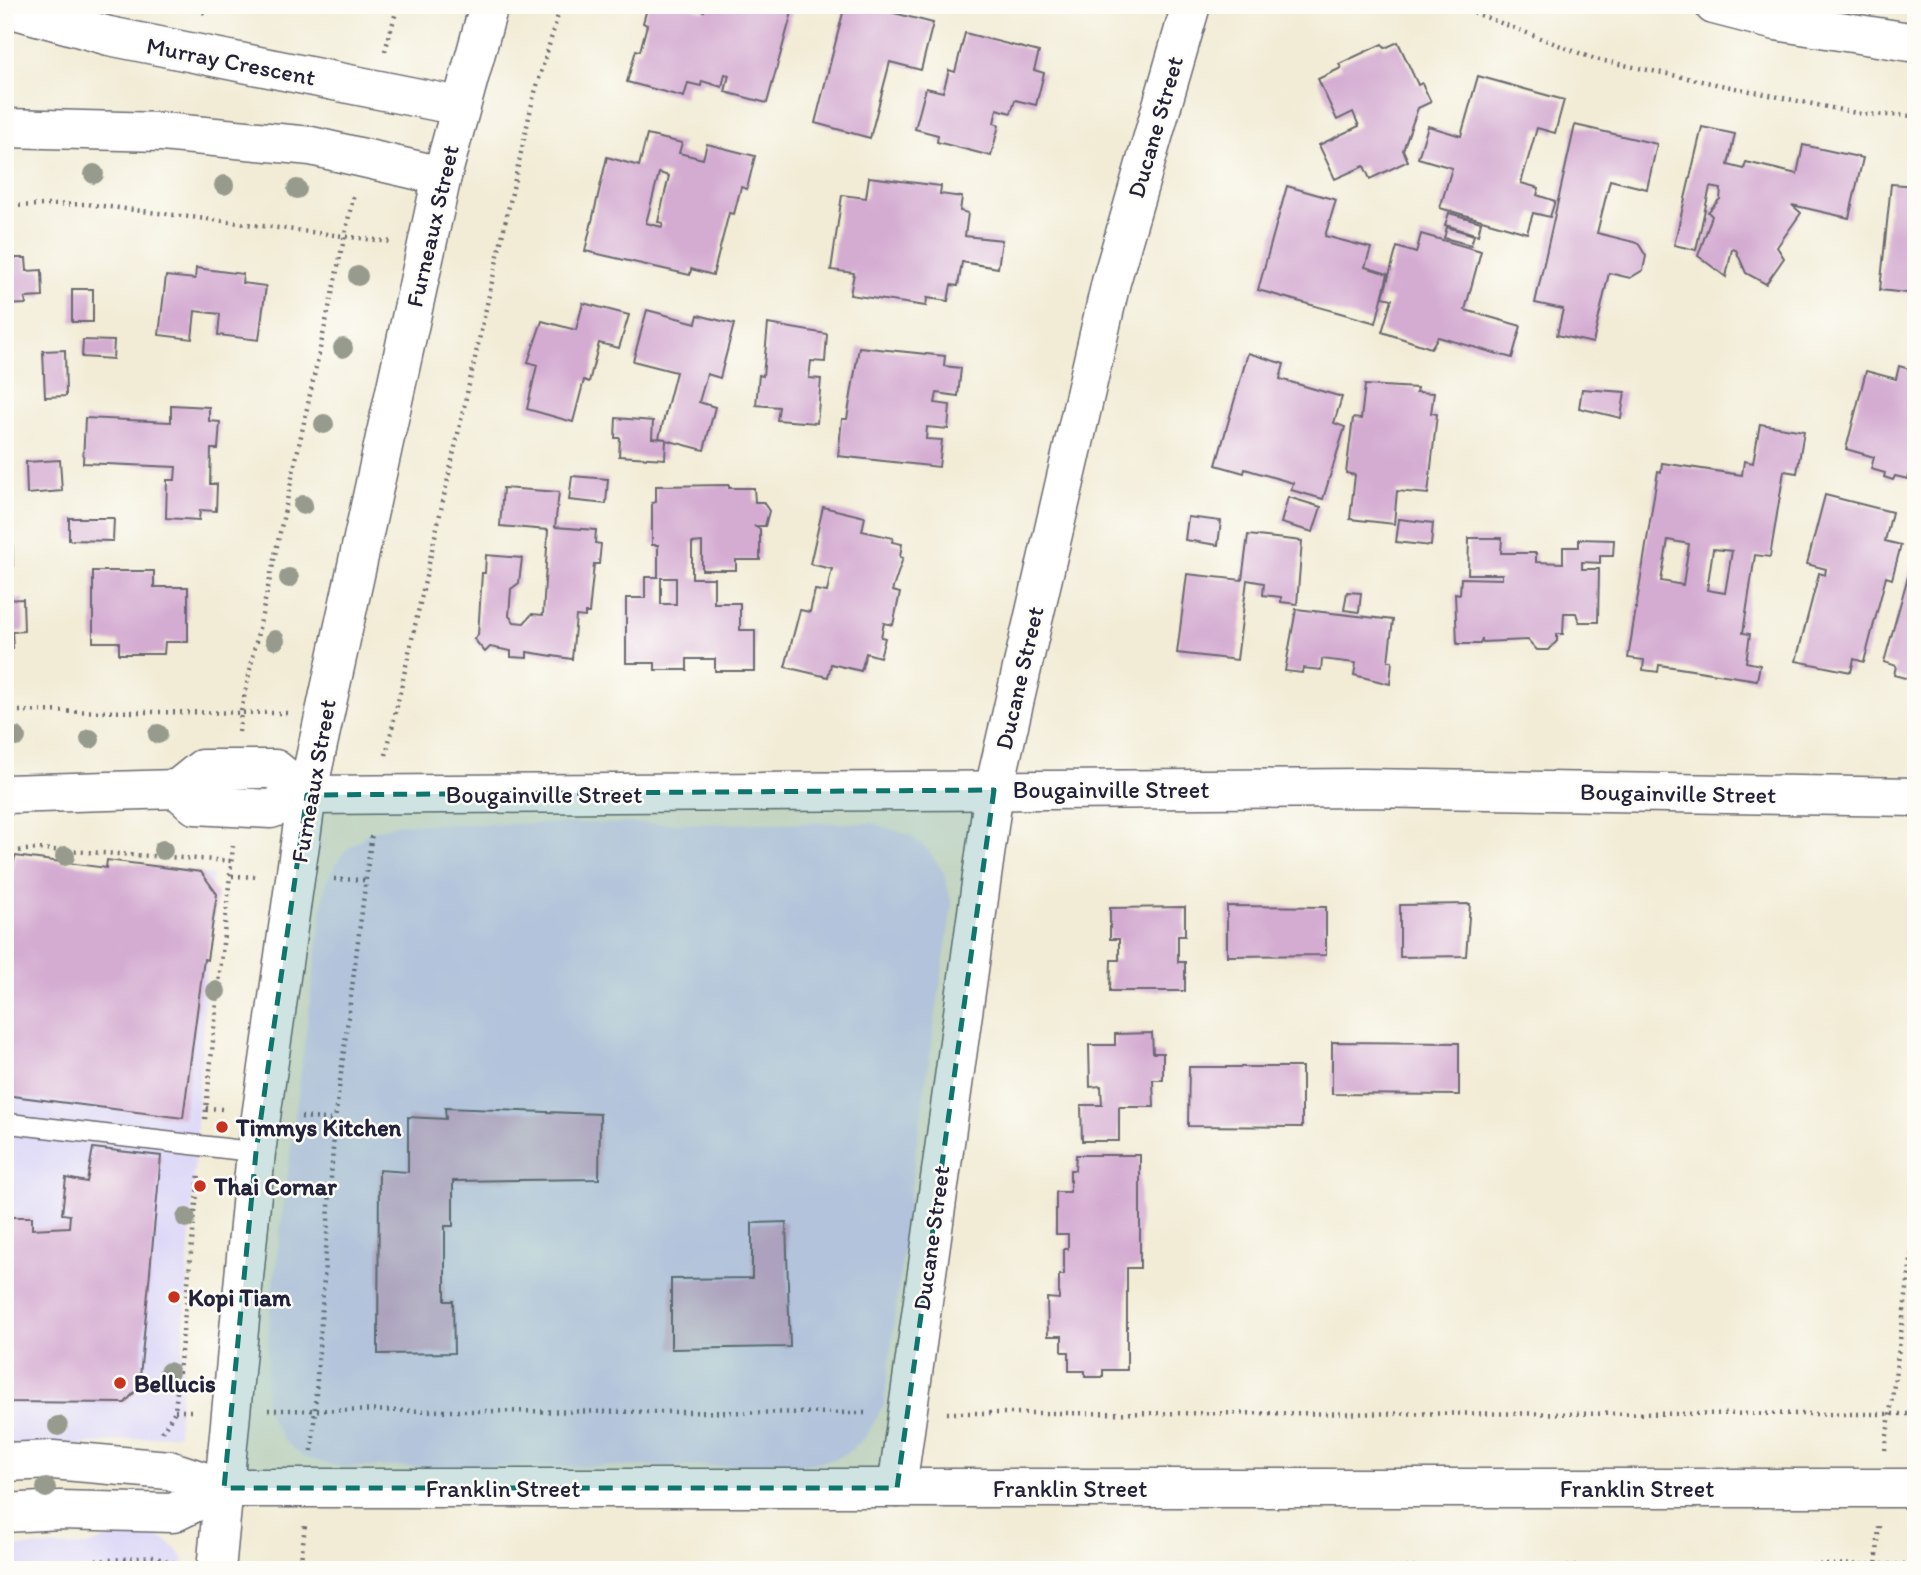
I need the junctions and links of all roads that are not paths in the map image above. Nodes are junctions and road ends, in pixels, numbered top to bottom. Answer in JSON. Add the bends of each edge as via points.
{"nodes":[{"id":1,"x":489,"y":5,"type":"edge"},
{"id":2,"x":1191,"y":5,"type":"edge"},
{"id":3,"x":1714,"y":5,"type":"edge"},
{"id":4,"x":5,"y":7,"type":"edge"},
{"id":5,"x":1916,"y":43,"type":"edge"},
{"id":6,"x":459,"y":106,"type":"junction"},
{"id":7,"x":5,"y":128,"type":"edge"},
{"id":8,"x":442,"y":176,"type":"junction"},
{"id":9,"x":994,"y":790,"type":"junction"},
{"id":10,"x":5,"y":794,"type":"edge"},
{"id":11,"x":307,"y":794,"type":"junction"},
{"id":12,"x":1916,"y":797,"type":"edge"},
{"id":13,"x":5,"y":1123,"type":"edge"},
{"id":14,"x":256,"y":1152,"type":"junction"},
{"id":15,"x":5,"y":1462,"type":"edge"},
{"id":16,"x":223,"y":1488,"type":"junction"},
{"id":17,"x":897,"y":1488,"type":"junction"},
{"id":18,"x":1898,"y":1488,"type":"edge"},
{"id":19,"x":5,"y":1513,"type":"edge"},
{"id":20,"x":216,"y":1570,"type":"edge"}],
"edges":[{"from":1,"to":6,"type":"street","name":"Furneaux Street"},
{"from":2,"to":9,"type":"street","name":"Ducane Street","via":[[1111,282]]},
{"from":3,"to":5,"type":"street","via":[[1776,21]]},
{"from":4,"to":6,"type":"street","name":"Murray Crescent","via":[[108,36]]},
{"from":6,"to":8,"type":"street","name":"Furneaux Street"},
{"from":7,"to":8,"type":"street","via":[[162,132],[311,146]]},
{"from":8,"to":11,"type":"street","name":"Furneaux Street"},
{"from":9,"to":11,"type":"street","name":"Bougainville Street"},
{"from":9,"to":12,"type":"street","name":"Bougainville Street","via":[[1363,788]]},
{"from":9,"to":17,"type":"street","name":"Ducane Street"},
{"from":10,"to":11,"type":"street","via":[[177,789],[202,769],[275,769]]},
{"from":11,"to":14,"type":"street","name":"Furneaux Street"},
{"from":13,"to":14,"type":"lane"},
{"from":14,"to":16,"type":"street","name":"Furneaux Street"},
{"from":15,"to":16,"type":"street","name":"Franklin Street","via":[[53,1460],[169,1470]]},
{"from":16,"to":17,"type":"street","name":"Franklin Street"},
{"from":16,"to":19,"type":"street","name":"Franklin Street","via":[[173,1513]]},
{"from":16,"to":20,"type":"street","name":"Furneaux Street"},
{"from":17,"to":18,"type":"street","name":"Franklin Street"}]}
